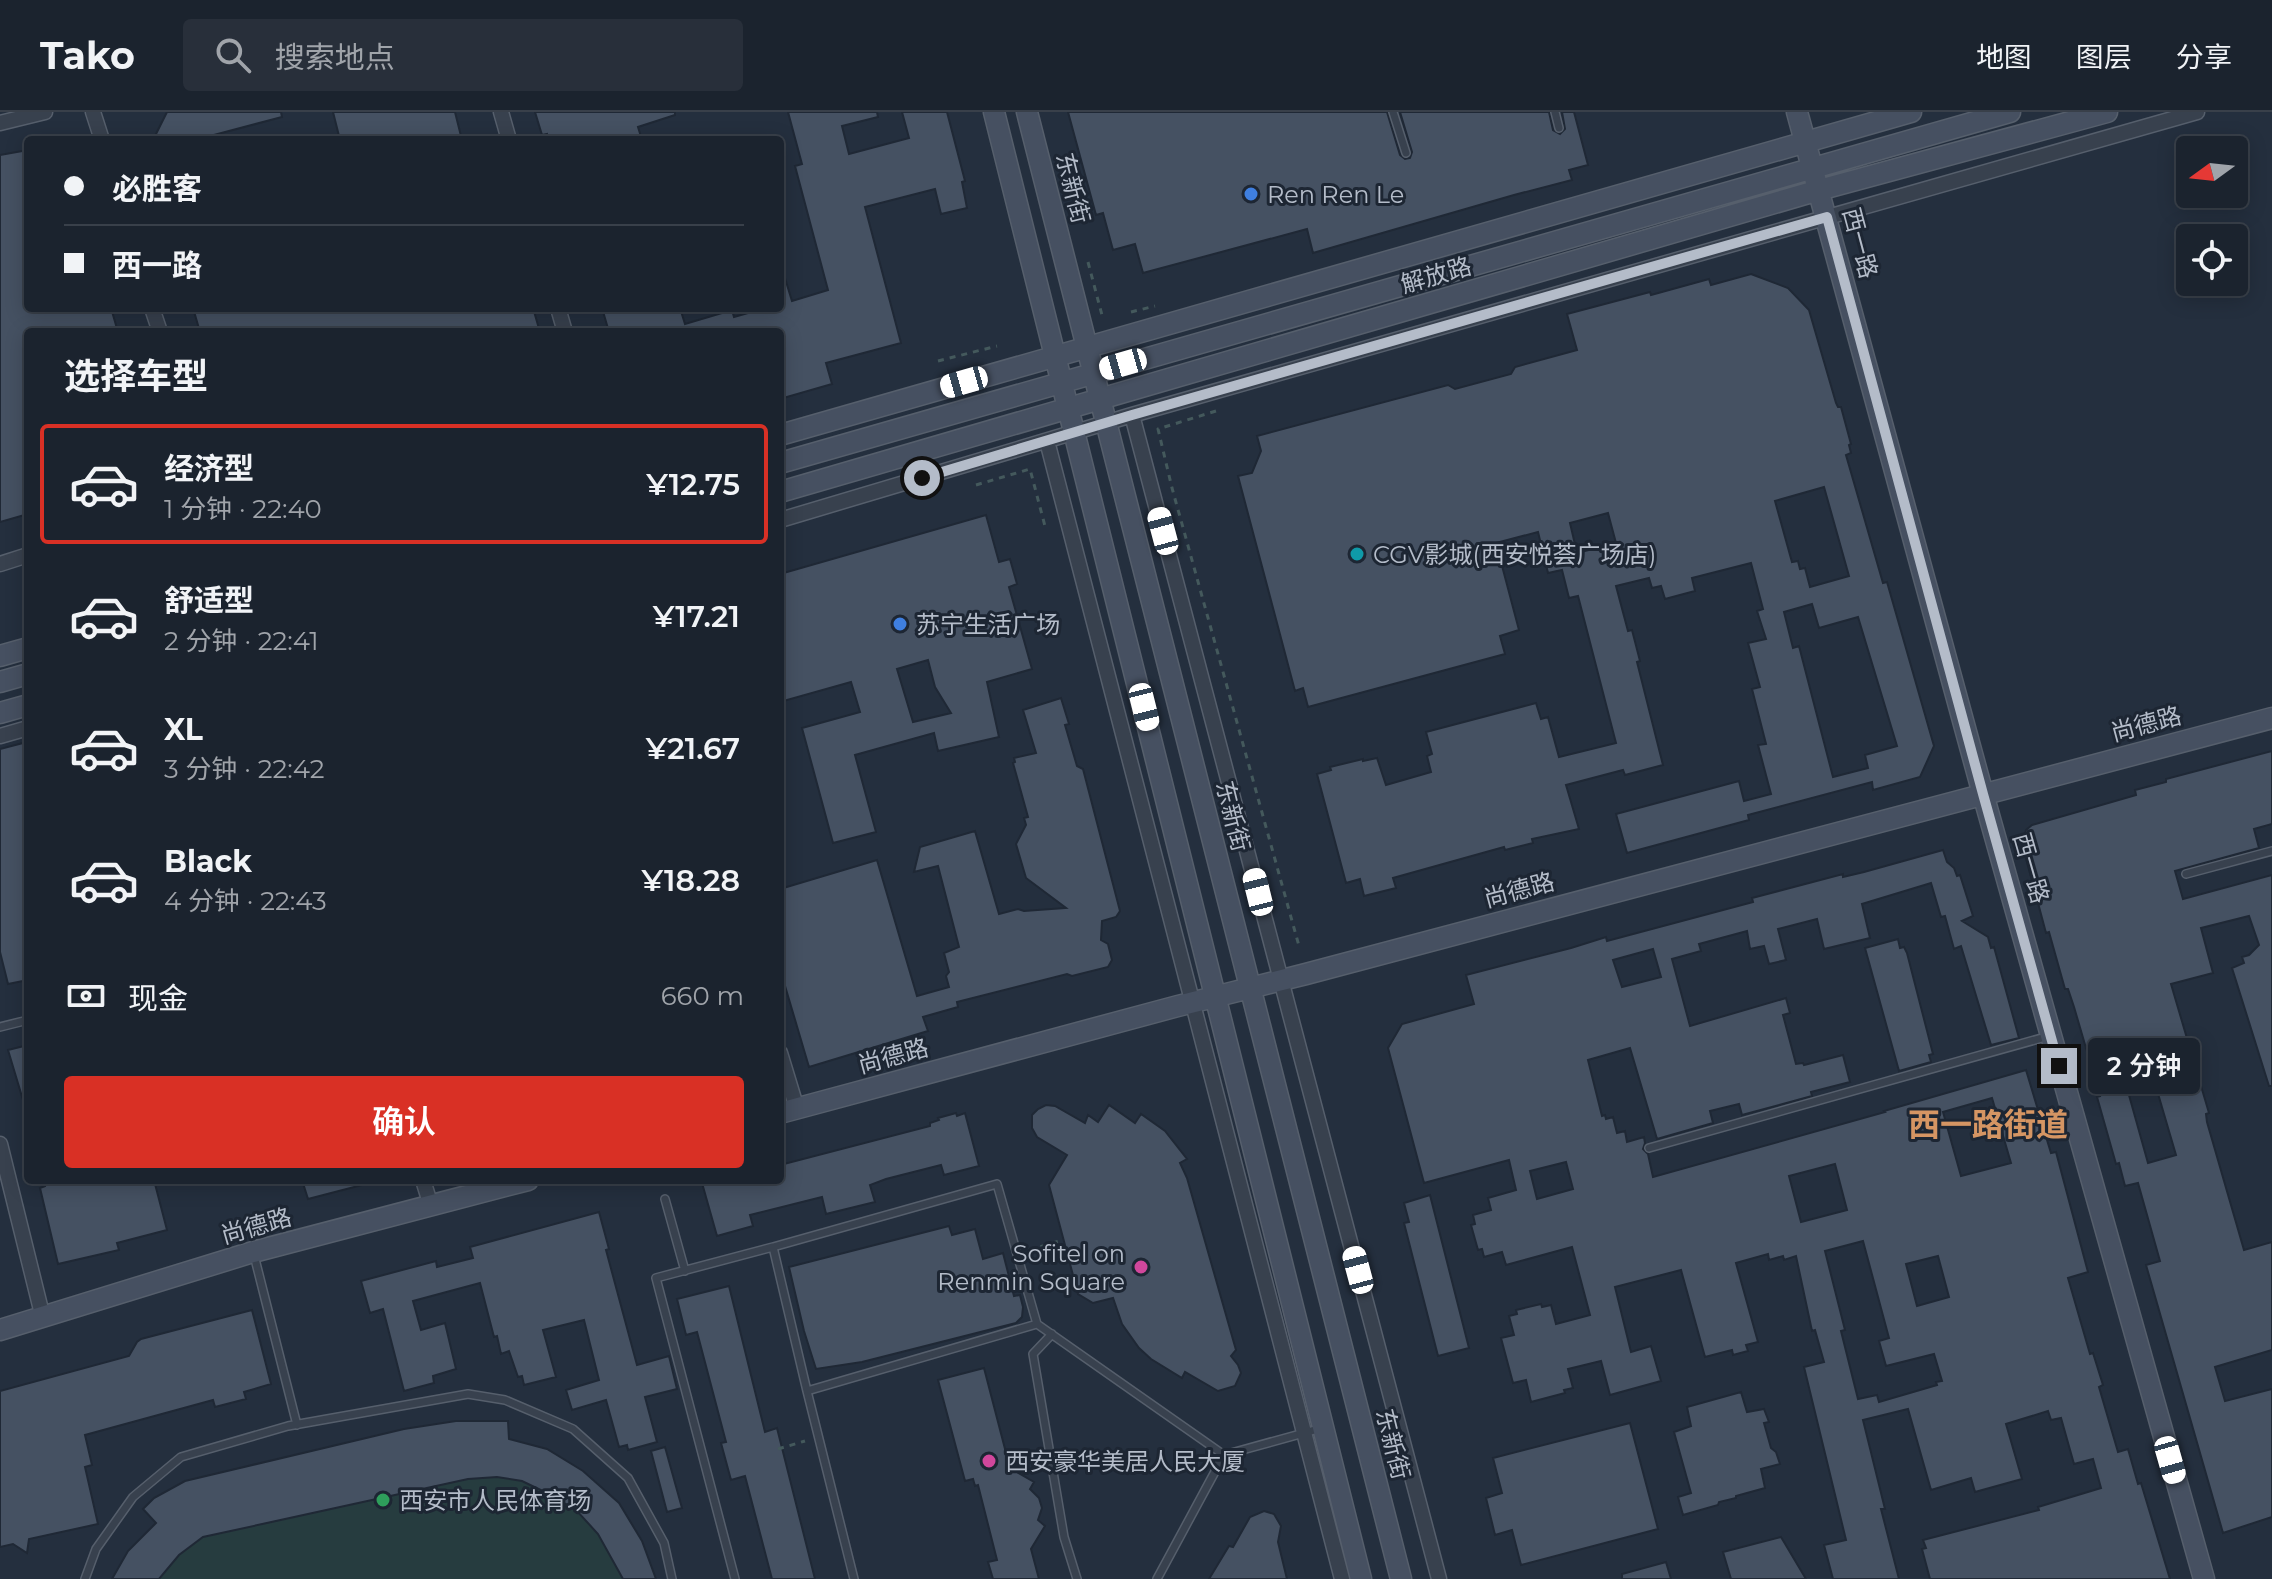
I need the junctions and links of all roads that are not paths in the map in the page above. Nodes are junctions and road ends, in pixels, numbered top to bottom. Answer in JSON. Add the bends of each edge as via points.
{"nodes":[{"id":1,"x":45,"y":112,"type":"edge"},
{"id":2,"x":93,"y":112,"type":"edge"},
{"id":3,"x":501,"y":112,"type":"edge"},
{"id":4,"x":994,"y":112,"type":"edge"},
{"id":5,"x":1027,"y":112,"type":"edge"},
{"id":6,"x":1393,"y":112,"type":"edge"},
{"id":7,"x":1555,"y":112,"type":"edge"},
{"id":8,"x":1797,"y":112,"type":"edge"},
{"id":9,"x":1911,"y":112,"type":"edge"},
{"id":10,"x":2010,"y":112,"type":"edge"},
{"id":11,"x":2107,"y":112,"type":"edge"},
{"id":12,"x":2197,"y":112,"type":"edge"},
{"id":13,"x":0,"y":123,"type":"edge"},
{"id":14,"x":1559,"y":128,"type":"dead end"},
{"id":15,"x":101,"y":136,"type":"edge"},
{"id":16,"x":508,"y":136,"type":"edge"},
{"id":17,"x":1805,"y":142,"type":"junction"},
{"id":18,"x":1406,"y":153,"type":"dead end"},
{"id":19,"x":1812,"y":169,"type":"junction"},
{"id":20,"x":1819,"y":190,"type":"junction"},
{"id":21,"x":1827,"y":217,"type":"junction"},
{"id":22,"x":1087,"y":348,"type":"junction"},
{"id":23,"x":1055,"y":356,"type":"junction"},
{"id":24,"x":1093,"y":373,"type":"junction"},
{"id":25,"x":1062,"y":382,"type":"junction"},
{"id":26,"x":1100,"y":400,"type":"junction"},
{"id":27,"x":1069,"y":409,"type":"junction"},
{"id":28,"x":1132,"y":415,"type":"junction"},
{"id":29,"x":1106,"y":423,"type":"junction"},
{"id":30,"x":1075,"y":433,"type":"junction"},
{"id":31,"x":784,"y":434,"type":"edge"},
{"id":32,"x":1047,"y":441,"type":"junction"},
{"id":33,"x":784,"y":462,"type":"edge"},
{"id":34,"x":784,"y":491,"type":"edge"},
{"id":35,"x":784,"y":519,"type":"edge"},
{"id":36,"x":24,"y":556,"type":"edge"},
{"id":37,"x":0,"y":564,"type":"edge"},
{"id":38,"x":24,"y":649,"type":"edge"},
{"id":39,"x":0,"y":656,"type":"edge"},
{"id":40,"x":24,"y":675,"type":"edge"},
{"id":41,"x":0,"y":682,"type":"edge"},
{"id":42,"x":24,"y":706,"type":"edge"},
{"id":43,"x":0,"y":713,"type":"edge"},
{"id":44,"x":2272,"y":718,"type":"edge"},
{"id":45,"x":24,"y":729,"type":"edge"},
{"id":46,"x":0,"y":736,"type":"edge"},
{"id":47,"x":1983,"y":794,"type":"junction"},
{"id":48,"x":2272,"y":851,"type":"edge"},
{"id":49,"x":2186,"y":874,"type":"dead end"},
{"id":50,"x":1281,"y":980,"type":"junction"},
{"id":51,"x":1250,"y":988,"type":"junction"},
{"id":52,"x":1215,"y":996,"type":"junction"},
{"id":53,"x":1192,"y":1002,"type":"junction"},
{"id":54,"x":24,"y":1021,"type":"edge"},
{"id":55,"x":0,"y":1027,"type":"edge"},
{"id":56,"x":2051,"y":1035,"type":"junction"},
{"id":57,"x":784,"y":1082,"type":"edge"},
{"id":58,"x":788,"y":1111,"type":"edge"},
{"id":59,"x":0,"y":1144,"type":"edge"},
{"id":60,"x":1649,"y":1148,"type":"dead end"},
{"id":61,"x":424,"y":1184,"type":"edge"},
{"id":62,"x":513,"y":1184,"type":"edge"},
{"id":63,"x":665,"y":1199,"type":"dead end"},
{"id":64,"x":431,"y":1206,"type":"junction"},
{"id":65,"x":773,"y":1247,"type":"junction"},
{"id":66,"x":253,"y":1252,"type":"junction"},
{"id":67,"x":685,"y":1271,"type":"junction"},
{"id":68,"x":43,"y":1318,"type":"junction"},
{"id":69,"x":1037,"y":1324,"type":"junction"},
{"id":70,"x":0,"y":1330,"type":"edge"},
{"id":71,"x":1052,"y":1334,"type":"junction"},
{"id":72,"x":807,"y":1391,"type":"junction"},
{"id":73,"x":297,"y":1425,"type":"junction"},
{"id":74,"x":1314,"y":1430,"type":"junction"},
{"id":75,"x":1224,"y":1455,"type":"junction"},
{"id":76,"x":85,"y":1579,"type":"edge"},
{"id":77,"x":672,"y":1579,"type":"edge"},
{"id":78,"x":735,"y":1579,"type":"edge"},
{"id":79,"x":854,"y":1579,"type":"edge"},
{"id":80,"x":1077,"y":1579,"type":"edge"},
{"id":81,"x":1157,"y":1579,"type":"edge"},
{"id":82,"x":1342,"y":1579,"type":"edge"},
{"id":83,"x":1361,"y":1579,"type":"edge"},
{"id":84,"x":1401,"y":1579,"type":"edge"},
{"id":85,"x":1439,"y":1579,"type":"edge"},
{"id":86,"x":2204,"y":1579,"type":"edge"}],
"edges":[{"from":1,"to":13,"type":"street"},
{"from":2,"to":15,"type":"street"},
{"from":3,"to":16,"type":"street"},
{"from":4,"to":23,"type":"main road"},
{"from":5,"to":22,"type":"main road","name":"东新街"},
{"from":6,"to":18,"type":"lane"},
{"from":7,"to":14,"type":"lane"},
{"from":8,"to":17,"type":"main road","name":"西一路"},
{"from":9,"to":17,"type":"main road"},
{"from":10,"to":19,"type":"main road","name":"解放路"},
{"from":11,"to":20,"type":"main road","name":"解放路"},
{"from":12,"to":21,"type":"street"},
{"from":17,"to":19,"type":"main road","name":"西一路"},
{"from":17,"to":22,"type":"main road"},
{"from":19,"to":20,"type":"main road","name":"西一路"},
{"from":19,"to":24,"type":"main road","name":"解放路"},
{"from":20,"to":21,"type":"main road","name":"西一路"},
{"from":20,"to":26,"type":"main road","name":"解放路"},
{"from":21,"to":28,"type":"street"},
{"from":21,"to":47,"type":"main road","name":"西一路"},
{"from":22,"to":23,"type":"main road"},
{"from":22,"to":24,"type":"main road","name":"东新街"},
{"from":23,"to":25,"type":"main road"},
{"from":23,"to":31,"type":"main road"},
{"from":24,"to":25,"type":"main road","name":"解放路"},
{"from":24,"to":26,"type":"main road","name":"东新街"},
{"from":25,"to":27,"type":"main road"},
{"from":25,"to":33,"type":"main road","name":"解放路"},
{"from":26,"to":27,"type":"main road","name":"解放路"},
{"from":26,"to":29,"type":"main road","name":"东新街"},
{"from":27,"to":30,"type":"main road"},
{"from":27,"to":34,"type":"main road","name":"解放路"},
{"from":28,"to":29,"type":"street"},
{"from":28,"to":50,"type":"street"},
{"from":29,"to":30,"type":"street"},
{"from":29,"to":51,"type":"main road","name":"东新街"},
{"from":30,"to":32,"type":"street"},
{"from":30,"to":52,"type":"main road"},
{"from":32,"to":35,"type":"street"},
{"from":32,"to":53,"type":"street"},
{"from":36,"to":37,"type":"street"},
{"from":38,"to":39,"type":"main road"},
{"from":40,"to":41,"type":"main road"},
{"from":42,"to":43,"type":"main road"},
{"from":44,"to":47,"type":"main road","name":"尚德路"},
{"from":45,"to":46,"type":"street"},
{"from":47,"to":50,"type":"main road","name":"尚德路"},
{"from":47,"to":56,"type":"main road","name":"西一路"},
{"from":48,"to":49,"type":"lane"},
{"from":50,"to":51,"type":"main road","name":"尚德路"},
{"from":50,"to":85,"type":"street"},
{"from":51,"to":52,"type":"main road","name":"尚德路"},
{"from":51,"to":84,"type":"main road","name":"东新街"},
{"from":52,"to":53,"type":"main road","name":"尚德路"},
{"from":52,"to":74,"type":"main road"},
{"from":53,"to":58,"type":"main road","name":"尚德路"},
{"from":53,"to":74,"type":"street"},
{"from":54,"to":55,"type":"lane"},
{"from":56,"to":60,"type":"lane"},
{"from":56,"to":86,"type":"main road","name":"西一路"},
{"from":57,"to":58,"type":"street"},
{"from":59,"to":68,"type":"street"},
{"from":61,"to":64,"type":"street"},
{"from":62,"to":64,"type":"main road","name":"尚德路"},
{"from":63,"to":67,"type":"lane"},
{"from":64,"to":66,"type":"main road","name":"尚德路"},
{"from":65,"to":67,"type":"lane"},
{"from":65,"to":69,"type":"lane","via":[[997,1184]]},
{"from":65,"to":72,"type":"lane"},
{"from":66,"to":68,"type":"main road","name":"尚德路"},
{"from":66,"to":73,"type":"lane"},
{"from":67,"to":78,"type":"lane","via":[[656,1278]]},
{"from":68,"to":70,"type":"main road","name":"尚德路"},
{"from":69,"to":71,"type":"lane"},
{"from":69,"to":72,"type":"lane"},
{"from":71,"to":75,"type":"lane"},
{"from":71,"to":80,"type":"lane","via":[[1033,1354],[1064,1537]]},
{"from":72,"to":79,"type":"lane"},
{"from":73,"to":76,"type":"lane","via":[[181,1457],[133,1497],[96,1549]]},
{"from":73,"to":77,"type":"lane","via":[[468,1394],[505,1400],[573,1429],[628,1478],[664,1543]]},
{"from":74,"to":75,"type":"lane"},
{"from":74,"to":82,"type":"street"},
{"from":74,"to":83,"type":"main road"},
{"from":75,"to":81,"type":"lane"}]}
